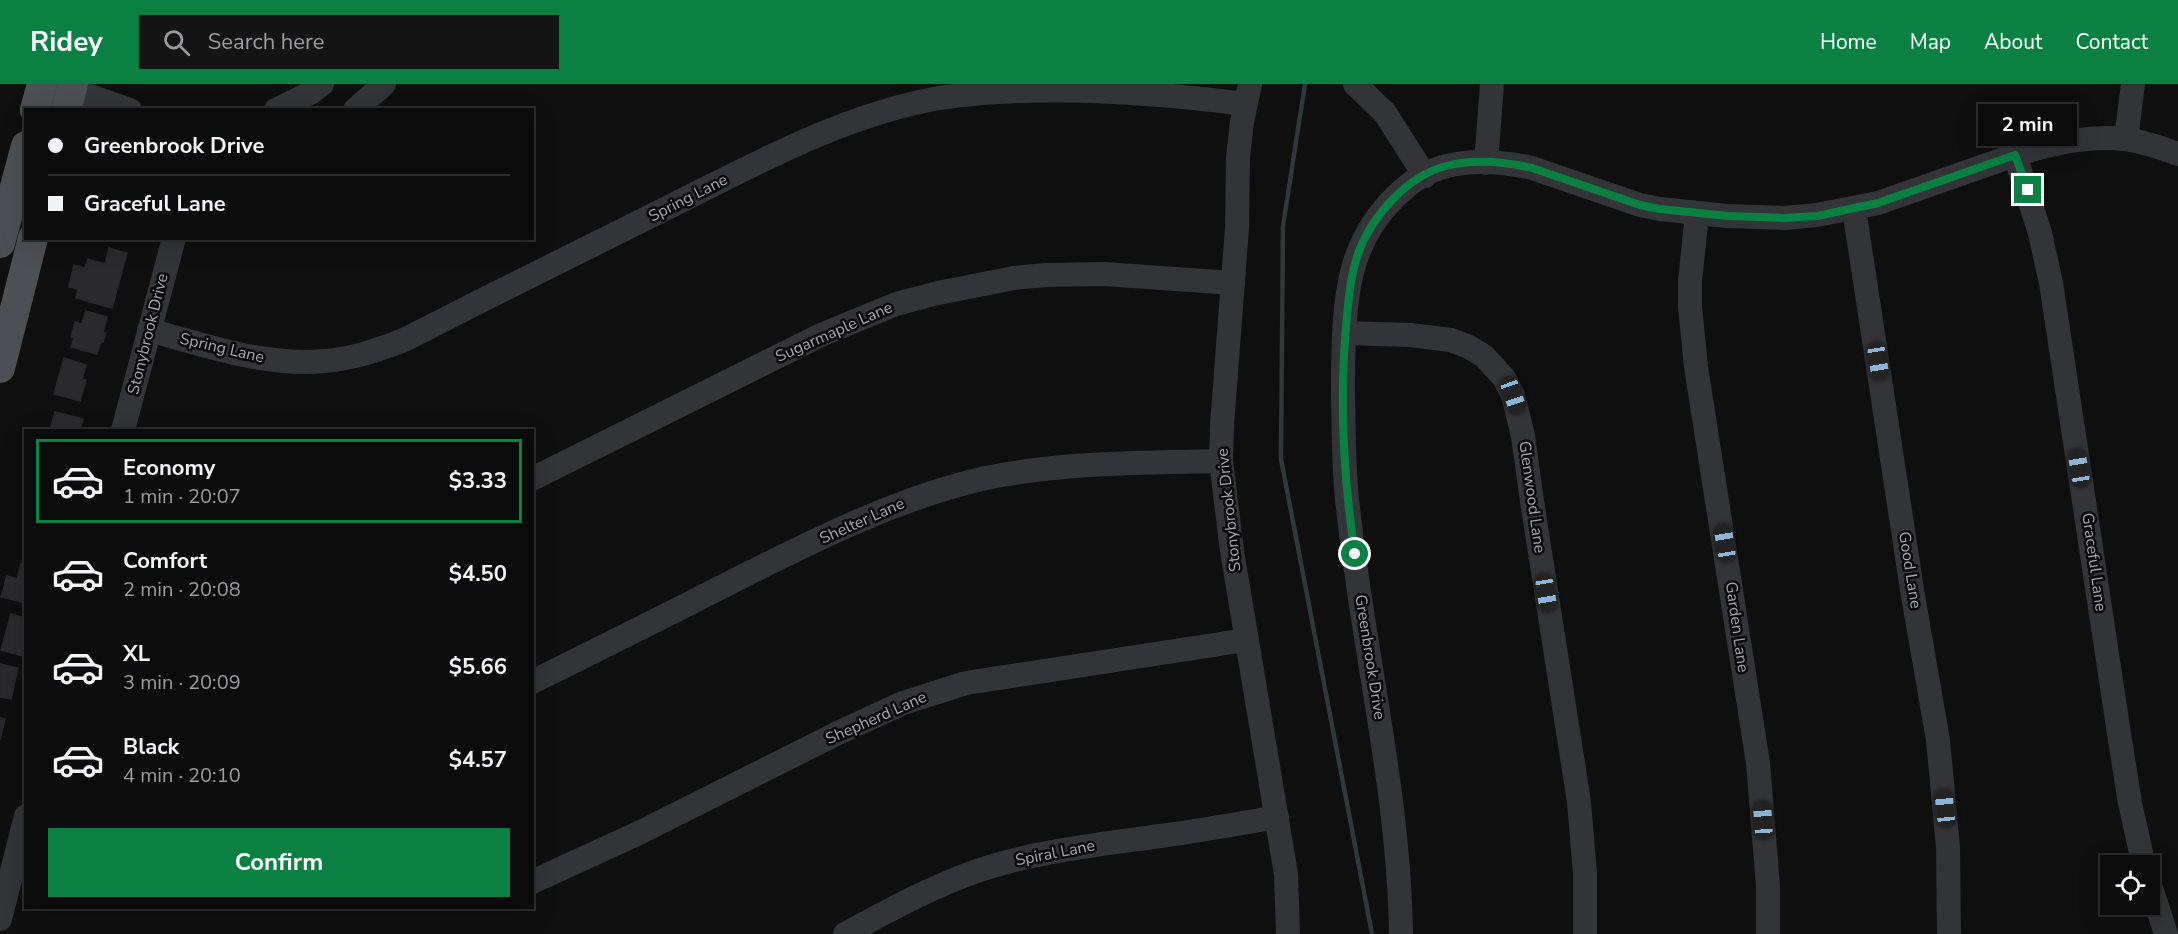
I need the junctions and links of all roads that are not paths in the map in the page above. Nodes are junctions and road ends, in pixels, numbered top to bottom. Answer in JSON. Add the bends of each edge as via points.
{"nodes":[{"id":1,"x":42,"y":84,"type":"edge"},
{"id":2,"x":322,"y":84,"type":"edge"},
{"id":3,"x":1355,"y":84,"type":"edge"},
{"id":4,"x":1492,"y":84,"type":"edge"},
{"id":5,"x":2133,"y":84,"type":"edge"},
{"id":6,"x":374,"y":87,"type":"edge"},
{"id":7,"x":66,"y":92,"type":"edge"},
{"id":8,"x":1248,"y":94,"type":"edge"},
{"id":9,"x":36,"y":108,"type":"edge"},
{"id":10,"x":123,"y":108,"type":"edge"},
{"id":11,"x":280,"y":108,"type":"edge"},
{"id":12,"x":357,"y":108,"type":"edge"},
{"id":13,"x":2126,"y":139,"type":"junction"},
{"id":14,"x":24,"y":153,"type":"edge"},
{"id":15,"x":2178,"y":154,"type":"edge"},
{"id":16,"x":2015,"y":155,"type":"junction"},
{"id":17,"x":1486,"y":163,"type":"junction"},
{"id":18,"x":1425,"y":176,"type":"junction"},
{"id":19,"x":1854,"y":208,"type":"junction"},
{"id":20,"x":1697,"y":214,"type":"junction"},
{"id":21,"x":32,"y":240,"type":"edge"},
{"id":22,"x":173,"y":240,"type":"edge"},
{"id":23,"x":0,"y":243,"type":"edge"},
{"id":24,"x":1233,"y":283,"type":"junction"},
{"id":25,"x":149,"y":330,"type":"junction"},
{"id":26,"x":1345,"y":333,"type":"junction"},
{"id":27,"x":0,"y":368,"type":"edge"},
{"id":28,"x":123,"y":429,"type":"edge"},
{"id":29,"x":1221,"y":461,"type":"junction"},
{"id":30,"x":534,"y":478,"type":"edge"},
{"id":31,"x":1246,"y":640,"type":"junction"},
{"id":32,"x":534,"y":681,"type":"edge"},
{"id":33,"x":1277,"y":817,"type":"junction"},
{"id":34,"x":24,"y":831,"type":"edge"},
{"id":35,"x":2142,"y":855,"type":"edge"},
{"id":36,"x":20,"y":862,"type":"edge"},
{"id":37,"x":534,"y":881,"type":"edge"},
{"id":38,"x":2160,"y":915,"type":"edge"},
{"id":39,"x":0,"y":919,"type":"edge"},
{"id":40,"x":845,"y":934,"type":"edge"},
{"id":41,"x":1288,"y":934,"type":"edge"},
{"id":42,"x":1401,"y":934,"type":"edge"},
{"id":43,"x":1585,"y":934,"type":"edge"},
{"id":44,"x":1768,"y":934,"type":"edge"},
{"id":45,"x":1949,"y":934,"type":"edge"},
{"id":46,"x":2166,"y":934,"type":"edge"}],
"edges":[{"from":1,"to":9,"type":"main road"},
{"from":2,"to":11,"type":"street"},
{"from":3,"to":18,"type":"street","via":[[1385,113]]},
{"from":4,"to":17,"type":"street"},
{"from":5,"to":13,"type":"street"},
{"from":6,"to":12,"type":"street"},
{"from":7,"to":10,"type":"street"},
{"from":8,"to":24,"type":"street","name":"Stonybrook Drive","via":[[1238,157]]},
{"from":8,"to":25,"type":"street","name":"Spring Lane","via":[[1008,91],[937,98],[892,108],[776,154],[404,340],[359,356],[288,362]]},
{"from":13,"to":15,"type":"street","name":"Greenbrook Drive"},
{"from":13,"to":16,"type":"street","name":"Greenbrook Drive","via":[[2078,141]]},
{"from":14,"to":23,"type":"main road"},
{"from":16,"to":19,"type":"street","name":"Greenbrook Drive","via":[[1913,192]]},
{"from":16,"to":35,"type":"street","name":"Graceful Lane","via":[[2040,232],[2051,284],[2121,750]]},
{"from":17,"to":18,"type":"street","name":"Greenbrook Drive","via":[[1444,166]]},
{"from":17,"to":20,"type":"street","name":"Greenbrook Drive","via":[[1532,168],[1640,205]]},
{"from":18,"to":26,"type":"street","name":"Greenbrook Drive","via":[[1398,195],[1368,233],[1354,265]]},
{"from":19,"to":20,"type":"street","name":"Greenbrook Drive","via":[[1784,218]]},
{"from":19,"to":45,"type":"street","name":"Good Lane","via":[[1938,740],[1948,847]]},
{"from":20,"to":44,"type":"street","name":"Garden Lane","via":[[1690,281],[1696,367],[1758,763]]},
{"from":21,"to":27,"type":"main road"},
{"from":22,"to":25,"type":"street","name":"Stonybrook Drive"},
{"from":24,"to":29,"type":"street","name":"Stonybrook Drive"},
{"from":24,"to":30,"type":"street","name":"Sugarmaple Lane","via":[[1104,274],[1046,275],[1014,278],[896,304],[821,335]]},
{"from":25,"to":28,"type":"street","name":"Stonybrook Drive"},
{"from":26,"to":42,"type":"street","name":"Greenbrook Drive","via":[[1344,457],[1348,508],[1386,761]]},
{"from":26,"to":43,"type":"street","name":"Glenwood Lane","via":[[1451,340],[1484,356],[1513,395],[1524,435],[1579,802]]},
{"from":29,"to":31,"type":"street","name":"Stonybrook Drive"},
{"from":29,"to":32,"type":"street","name":"Shelter Lane","via":[[1028,471],[905,501],[776,560]]},
{"from":31,"to":33,"type":"street","name":"Stonybrook Drive"},
{"from":31,"to":37,"type":"street","name":"Shepherd Lane","via":[[966,683],[934,692],[838,733]]},
{"from":33,"to":40,"type":"street","name":"Spiral Lane","via":[[1027,857],[929,890]]},
{"from":33,"to":41,"type":"street","name":"Stonybrook Drive","via":[[1286,874]]},
{"from":34,"to":36,"type":"street"},
{"from":36,"to":39,"type":"street"},
{"from":38,"to":46,"type":"street"}]}
